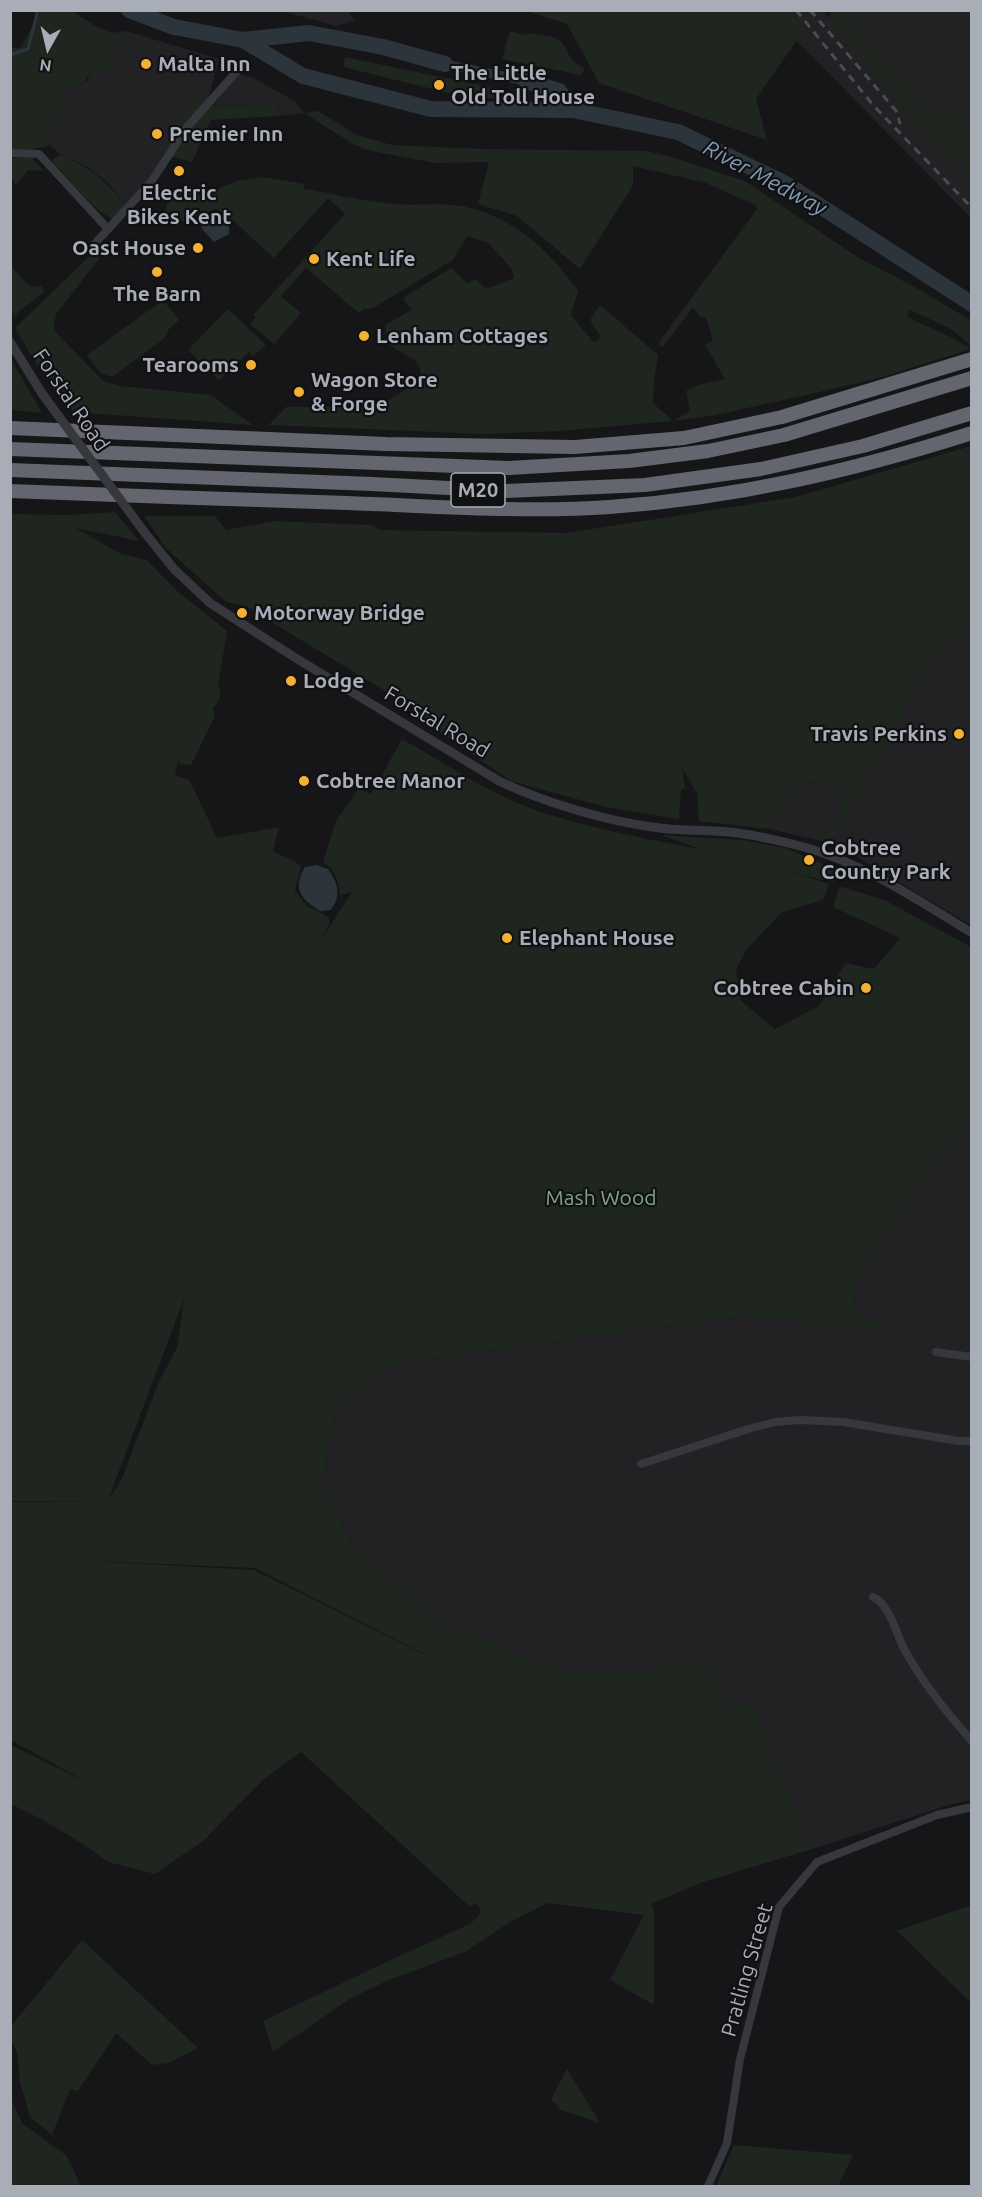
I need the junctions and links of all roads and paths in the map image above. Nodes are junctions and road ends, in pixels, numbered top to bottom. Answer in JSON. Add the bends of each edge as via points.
{"nodes":[{"id":1,"x":238,"y":70,"type":"dead end"},
{"id":2,"x":10,"y":153,"type":"edge"},
{"id":3,"x":108,"y":229,"type":"junction"},
{"id":4,"x":90,"y":249,"type":"dead end"},
{"id":5,"x":10,"y":342,"type":"edge"},
{"id":6,"x":972,"y":359,"type":"edge"},
{"id":7,"x":972,"y":378,"type":"edge"},
{"id":8,"x":972,"y":413,"type":"edge"},
{"id":9,"x":10,"y":426,"type":"edge"},
{"id":10,"x":972,"y":433,"type":"edge"},
{"id":11,"x":10,"y":449,"type":"edge"},
{"id":12,"x":10,"y":470,"type":"edge"},
{"id":13,"x":10,"y":493,"type":"edge"},
{"id":14,"x":972,"y":933,"type":"edge"},
{"id":15,"x":936,"y":1352,"type":"dead end"},
{"id":16,"x":972,"y":1357,"type":"edge"},
{"id":17,"x":972,"y":1441,"type":"edge"},
{"id":18,"x":641,"y":1464,"type":"dead end"},
{"id":19,"x":873,"y":1597,"type":"dead end"},
{"id":20,"x":972,"y":1741,"type":"edge"},
{"id":21,"x":972,"y":1807,"type":"edge"},
{"id":22,"x":708,"y":2187,"type":"edge"}],
"edges":[{"from":1,"to":3,"type":"street","via":[[188,126],[151,182]]},
{"from":2,"to":3,"type":"street","via":[[39,154]]},
{"from":3,"to":4,"type":"street"},
{"from":5,"to":14,"type":"street","name":"Forstal Road","bridge":true,"via":[[124,508],[190,586],[228,616],[524,793],[650,827],[748,835],[816,850],[870,873]]},
{"from":6,"to":9,"type":"highway","number":"M20","via":[[771,420],[684,438],[575,447],[364,444]]},
{"from":7,"to":11,"type":"highway","number":"M20","via":[[784,435],[708,451],[629,461],[509,468]]},
{"from":8,"to":12,"type":"highway","number":"M20","via":[[863,446],[761,469],[645,485],[506,491]]},
{"from":10,"to":13,"type":"highway","number":"M20","via":[[855,468],[758,489],[608,507],[556,509]]},
{"from":15,"to":16,"type":"street"},
{"from":17,"to":18,"type":"street","via":[[843,1422],[800,1420],[748,1429]]},
{"from":19,"to":20,"type":"street","via":[[885,1609],[926,1684]]},
{"from":21,"to":22,"type":"street","name":"Pratling Street","via":[[937,1815],[817,1862],[779,1908],[740,2059],[727,2143]]}]}
